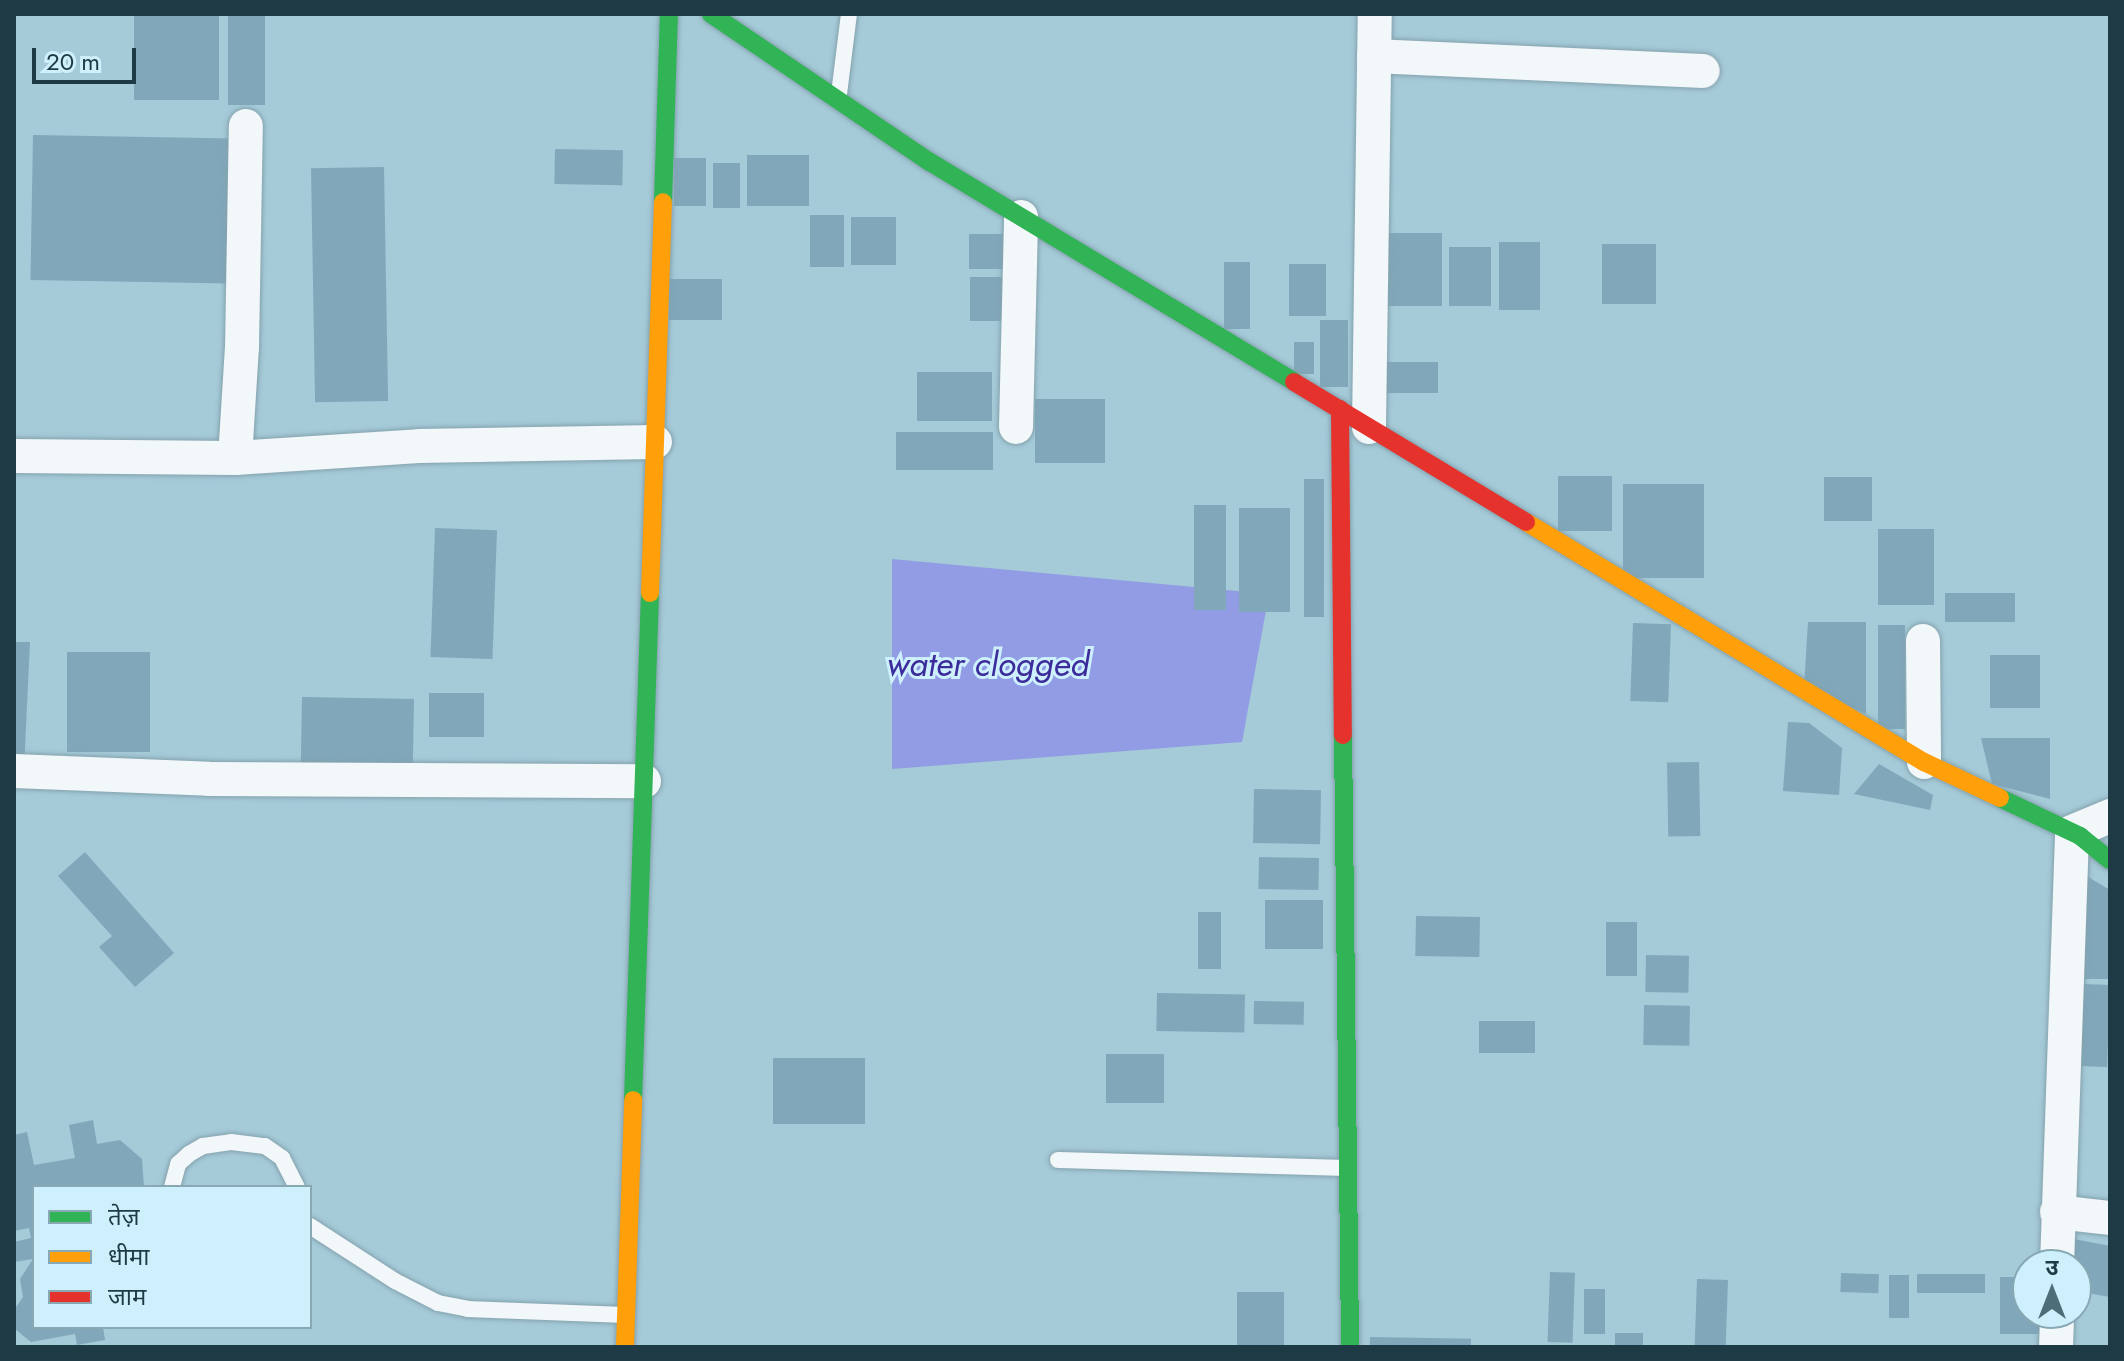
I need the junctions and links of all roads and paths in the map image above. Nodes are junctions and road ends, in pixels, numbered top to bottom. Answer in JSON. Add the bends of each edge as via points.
{"nodes":[{"id":1,"x":669,"y":14,"type":"edge"},
{"id":2,"x":711,"y":14,"type":"edge"},
{"id":3,"x":849,"y":14,"type":"edge"},
{"id":4,"x":1375,"y":14,"type":"edge"},
{"id":5,"x":1374,"y":56,"type":"junction"},
{"id":6,"x":1703,"y":71,"type":"dead end"},
{"id":7,"x":838,"y":100,"type":"junction"},
{"id":8,"x":246,"y":126,"type":"dead end"},
{"id":9,"x":1021,"y":217,"type":"junction"},
{"id":10,"x":1340,"y":409,"type":"junction"},
{"id":11,"x":1016,"y":427,"type":"dead end"},
{"id":12,"x":1369,"y":427,"type":"junction"},
{"id":13,"x":655,"y":442,"type":"junction"},
{"id":14,"x":14,"y":456,"type":"edge"},
{"id":15,"x":235,"y":458,"type":"junction"},
{"id":16,"x":1923,"y":641,"type":"dead end"},
{"id":17,"x":1924,"y":762,"type":"junction"},
{"id":18,"x":14,"y":771,"type":"edge"},
{"id":19,"x":644,"y":781,"type":"junction"},
{"id":20,"x":2110,"y":816,"type":"edge"},
{"id":21,"x":2072,"y":832,"type":"junction"},
{"id":22,"x":2110,"y":860,"type":"edge"},
{"id":23,"x":1058,"y":1160,"type":"dead end"},
{"id":24,"x":1348,"y":1168,"type":"junction"},
{"id":25,"x":173,"y":1185,"type":"edge"},
{"id":26,"x":296,"y":1185,"type":"edge"},
{"id":27,"x":2057,"y":1212,"type":"junction"},
{"id":28,"x":2110,"y":1218,"type":"edge"},
{"id":29,"x":312,"y":1227,"type":"edge"},
{"id":30,"x":2057,"y":1249,"type":"edge"},
{"id":31,"x":626,"y":1315,"type":"junction"},
{"id":32,"x":625,"y":1347,"type":"edge"},
{"id":33,"x":1350,"y":1347,"type":"edge"}],
"edges":[{"from":1,"to":13,"type":"street"},
{"from":2,"to":7,"type":"street"},
{"from":3,"to":7,"type":"lane"},
{"from":4,"to":5,"type":"street"},
{"from":5,"to":6,"type":"street"},
{"from":5,"to":12,"type":"street"},
{"from":7,"to":9,"type":"street"},
{"from":8,"to":15,"type":"street"},
{"from":9,"to":10,"type":"street"},
{"from":9,"to":11,"type":"street"},
{"from":10,"to":12,"type":"street"},
{"from":10,"to":24,"type":"street"},
{"from":12,"to":17,"type":"street"},
{"from":13,"to":15,"type":"street","via":[[419,446]]},
{"from":13,"to":19,"type":"street"},
{"from":14,"to":15,"type":"street"},
{"from":16,"to":17,"type":"street"},
{"from":17,"to":21,"type":"street"},
{"from":18,"to":19,"type":"street","via":[[209,779]]},
{"from":19,"to":31,"type":"street"},
{"from":20,"to":21,"type":"street"},
{"from":21,"to":22,"type":"street"},
{"from":21,"to":27,"type":"street"},
{"from":23,"to":24,"type":"lane"},
{"from":24,"to":33,"type":"street"},
{"from":25,"to":26,"type":"lane","via":[[178,1164],[189,1154],[231,1142],[265,1146],[282,1158]]},
{"from":27,"to":28,"type":"street"},
{"from":27,"to":30,"type":"street"},
{"from":29,"to":31,"type":"lane","via":[[438,1303],[468,1309]]},
{"from":31,"to":32,"type":"street"}]}
